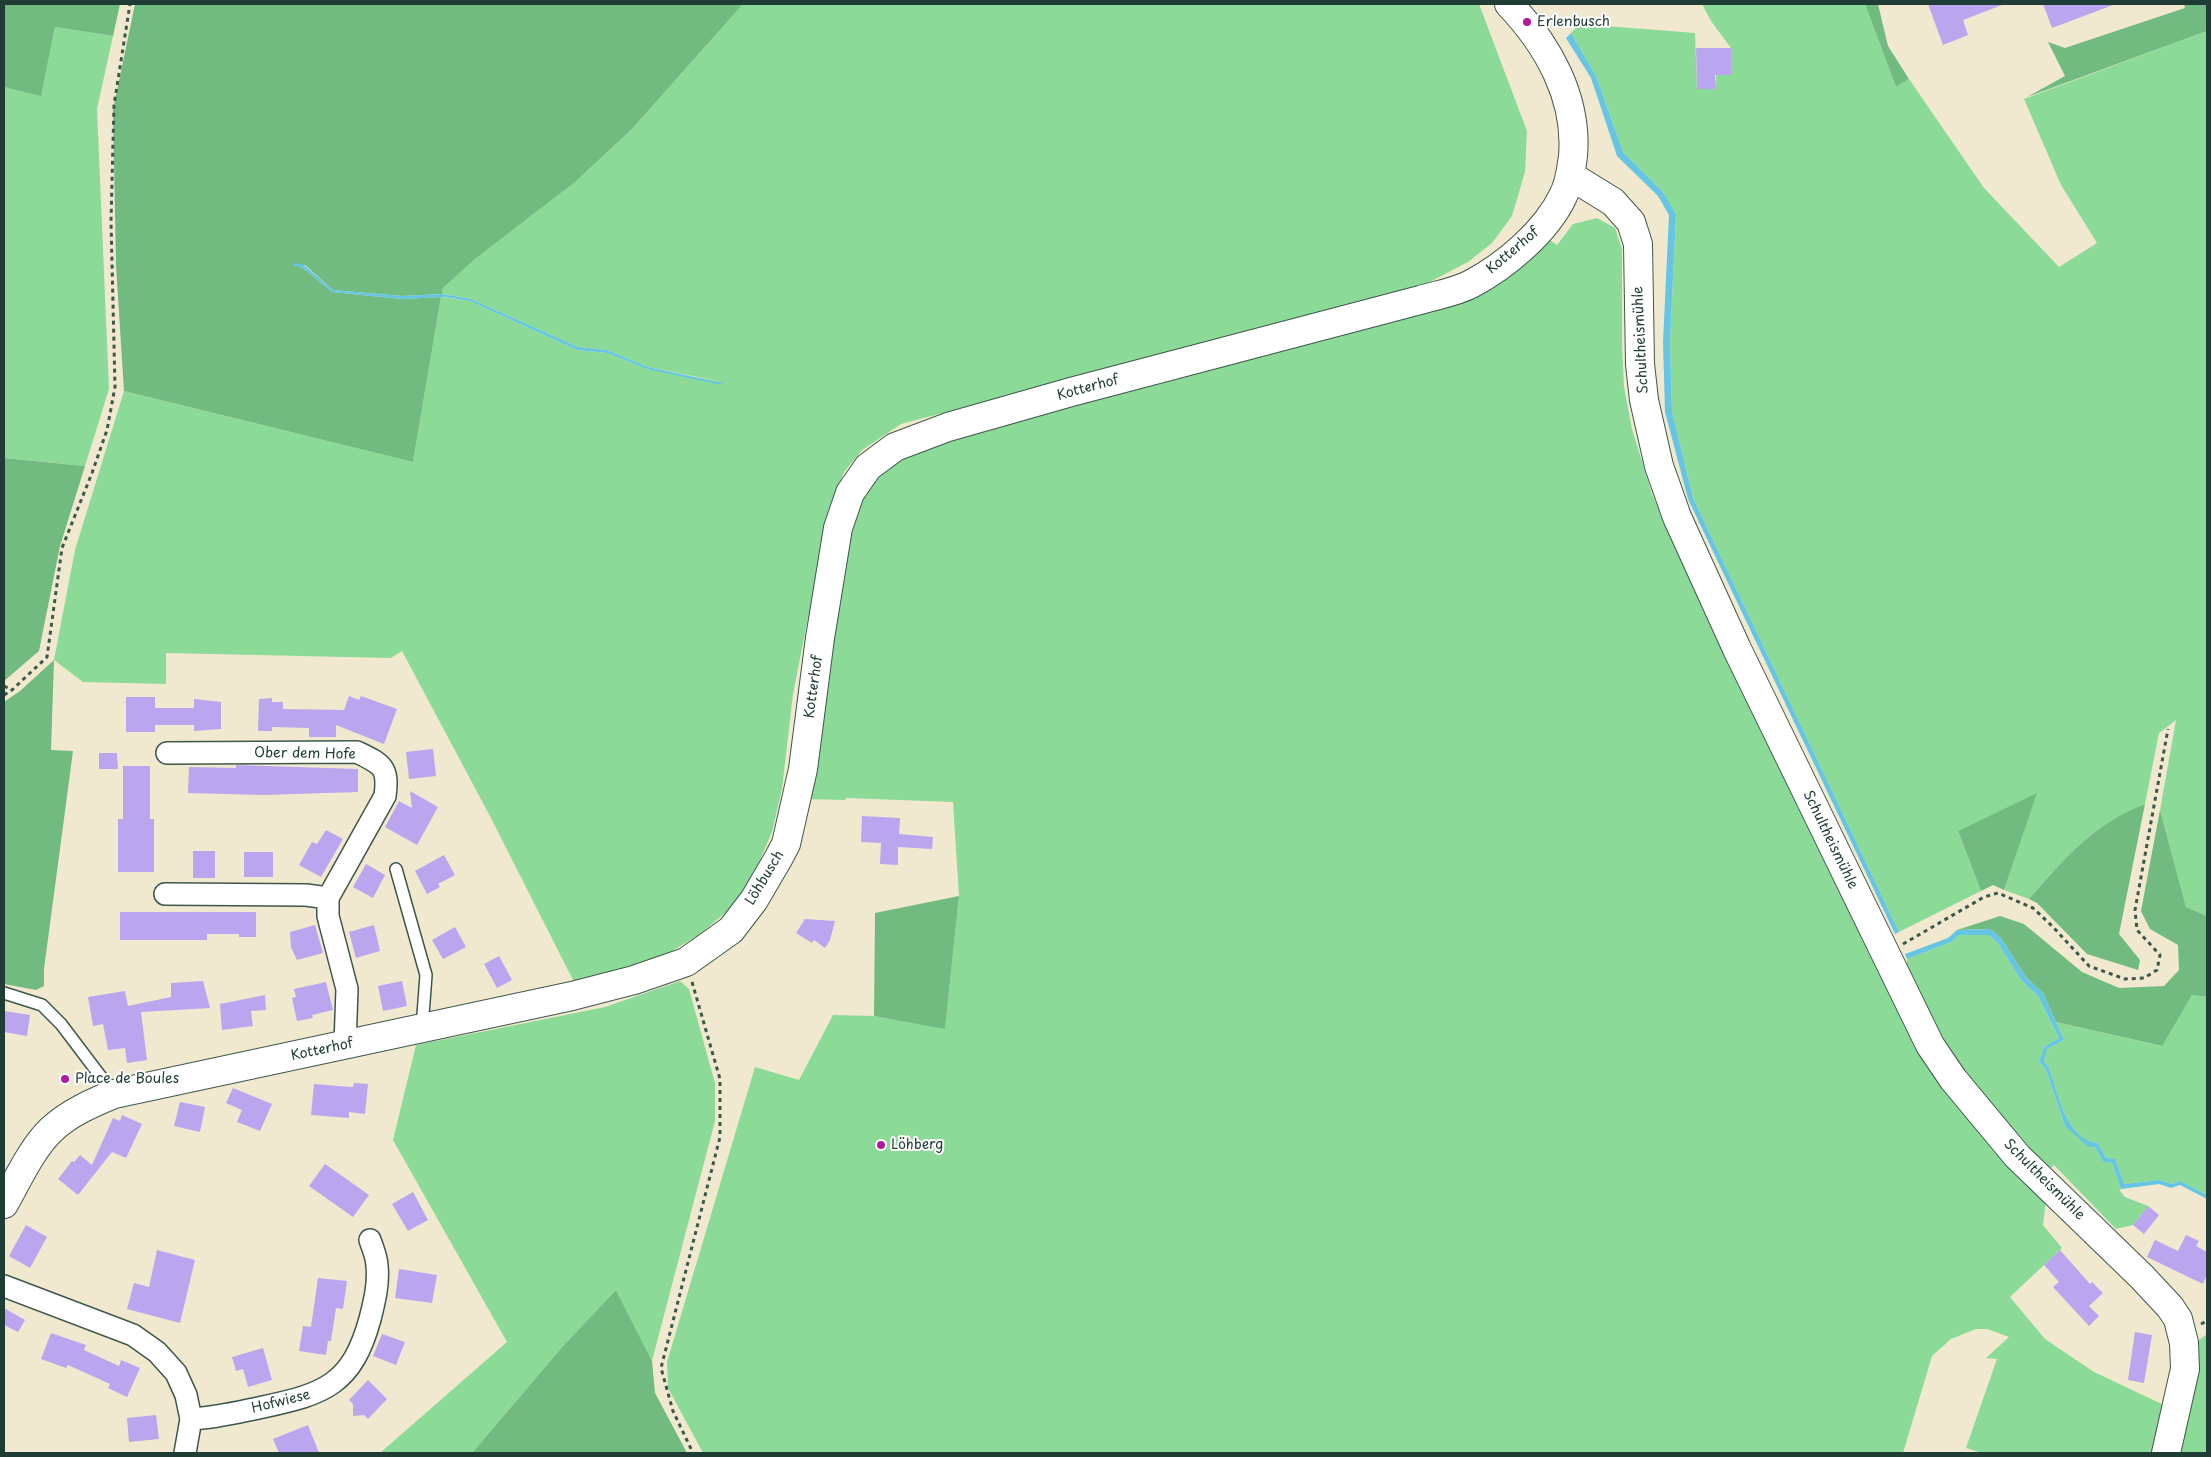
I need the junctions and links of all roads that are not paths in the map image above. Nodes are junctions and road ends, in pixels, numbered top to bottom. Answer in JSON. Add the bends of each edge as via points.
{"nodes":[{"id":1,"x":1509,"y":4,"type":"edge"},
{"id":2,"x":1571,"y":176,"type":"junction"},
{"id":3,"x":167,"y":753,"type":"dead end"},
{"id":4,"x":802,"y":769,"type":"joint"},
{"id":5,"x":396,"y":869,"type":"dead end"},
{"id":6,"x":165,"y":894,"type":"dead end"},
{"id":7,"x":328,"y":898,"type":"junction"},
{"id":8,"x":686,"y":962,"type":"joint"},
{"id":9,"x":4,"y":992,"type":"edge"},
{"id":10,"x":422,"y":1029,"type":"junction"},
{"id":11,"x":345,"y":1045,"type":"junction"},
{"id":12,"x":114,"y":1094,"type":"junction"},
{"id":13,"x":4,"y":1204,"type":"edge"},
{"id":14,"x":370,"y":1240,"type":"dead end"},
{"id":15,"x":4,"y":1286,"type":"edge"},
{"id":16,"x":191,"y":1419,"type":"junction"},
{"id":17,"x":185,"y":1453,"type":"edge"},
{"id":18,"x":2166,"y":1453,"type":"edge"}],
"edges":[{"from":1,"to":2,"type":"street","name":"Kotterhof","via":[[1527,22],[1560,76],[1573,120]]},
{"from":2,"to":4,"type":"street","name":"Kotterhof","via":[[1563,197],[1539,231],[1500,266],[1469,285],[948,428],[895,447],[868,467],[850,493],[838,528]]},
{"from":2,"to":18,"type":"street","name":"Schultheismühle","via":[[1613,202],[1631,222],[1638,244],[1640,364],[1644,400],[1659,466],[1677,517],[1737,649],[1930,1044],[1953,1079],[2017,1156],[2170,1306],[2178,1320],[2184,1343],[2185,1368]]},
{"from":3,"to":7,"type":"street","name":"Ober dem Hofe","via":[[357,752],[378,762],[387,777],[385,796]]},
{"from":4,"to":8,"type":"street","name":"Löhbusch","via":[[786,844],[754,900],[731,930]]},
{"from":5,"to":10,"type":"lane","via":[[426,975]]},
{"from":6,"to":7,"type":"street"},
{"from":7,"to":11,"type":"street","via":[[328,916],[347,989]]},
{"from":8,"to":10,"type":"street","name":"Kotterhof","via":[[572,996]]},
{"from":9,"to":12,"type":"lane","via":[[42,1005],[61,1024]]},
{"from":10,"to":11,"type":"street","name":"Kotterhof"},
{"from":11,"to":12,"type":"street","name":"Kotterhof"},
{"from":12,"to":13,"type":"street","name":"Kotterhof","via":[[90,1104],[51,1130],[29,1159]]},
{"from":14,"to":16,"type":"street","name":"Hofwiese","via":[[378,1266],[375,1298],[366,1332],[343,1374],[323,1390],[299,1399],[214,1418]]},
{"from":15,"to":16,"type":"street","via":[[133,1335],[157,1352],[176,1373],[186,1395]]},
{"from":16,"to":17,"type":"street"}]}
